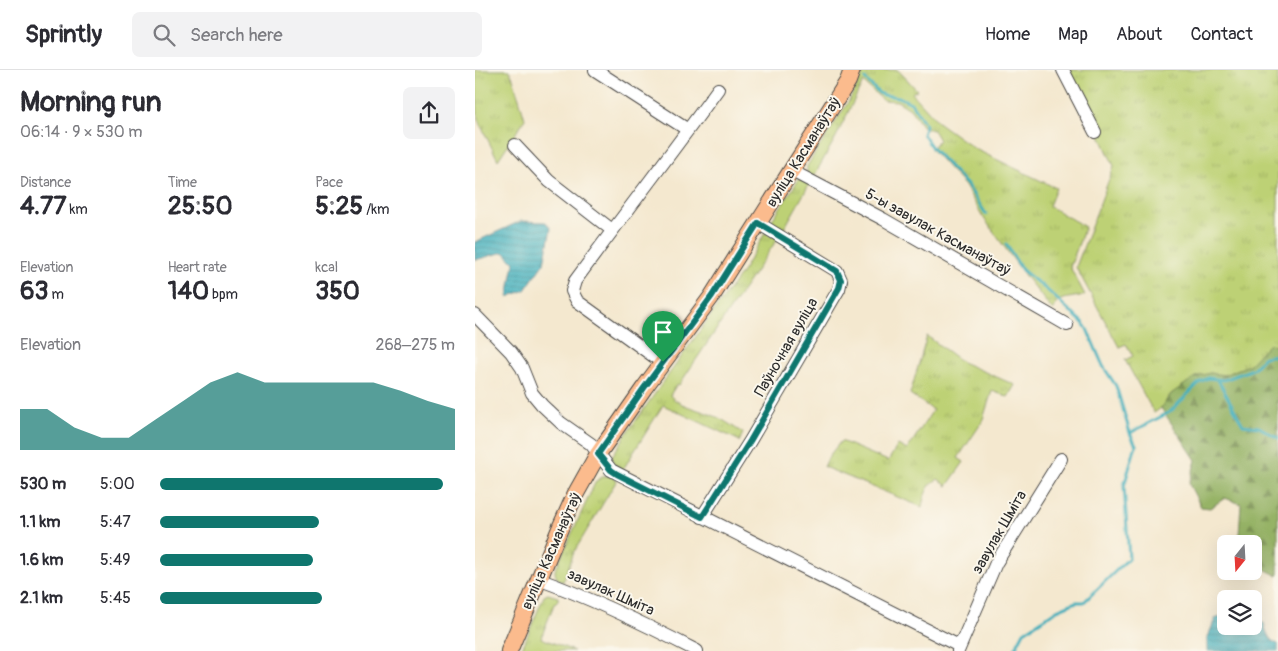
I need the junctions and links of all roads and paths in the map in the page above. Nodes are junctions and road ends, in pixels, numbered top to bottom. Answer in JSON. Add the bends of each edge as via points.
{"nodes":[{"id":1,"x":595,"y":70,"type":"edge"},
{"id":2,"x":853,"y":70,"type":"edge"},
{"id":3,"x":1063,"y":70,"type":"edge"},
{"id":4,"x":718,"y":89,"type":"dead end"},
{"id":5,"x":688,"y":130,"type":"junction"},
{"id":6,"x":1095,"y":132,"type":"dead end"},
{"id":7,"x":515,"y":145,"type":"dead end"},
{"id":8,"x":792,"y":171,"type":"junction"},
{"id":9,"x":758,"y":223,"type":"junction"},
{"id":10,"x":613,"y":230,"type":"junction"},
{"id":11,"x":475,"y":315,"type":"edge"},
{"id":12,"x":1067,"y":325,"type":"dead end"},
{"id":13,"x":663,"y":362,"type":"junction"},
{"id":14,"x":598,"y":454,"type":"junction"},
{"id":15,"x":1061,"y":459,"type":"dead end"},
{"id":16,"x":702,"y":517,"type":"junction"},
{"id":17,"x":538,"y":579,"type":"junction"},
{"id":18,"x":959,"y":649,"type":"edge"},
{"id":19,"x":509,"y":651,"type":"edge"},
{"id":20,"x":697,"y":651,"type":"edge"}],
"edges":[{"from":1,"to":5,"type":"street"},
{"from":2,"to":8,"type":"main road","name":"вуліца Касманаўтаў"},
{"from":3,"to":6,"type":"street"},
{"from":4,"to":5,"type":"street"},
{"from":5,"to":10,"type":"street"},
{"from":7,"to":10,"type":"street","via":[[549,181]]},
{"from":8,"to":9,"type":"main road","name":"вуліца Касманаўтаў"},
{"from":8,"to":12,"type":"street","name":"5-ы завулак Касманаўтаў","via":[[883,219]]},
{"from":9,"to":13,"type":"main road","name":"вуліца Касманаўтаў","via":[[712,296]]},
{"from":9,"to":16,"type":"street","name":"Паўночная вуліца","via":[[837,271],[841,280],[750,441]]},
{"from":10,"to":13,"type":"street","via":[[575,281],[573,291],[577,300]]},
{"from":11,"to":14,"type":"street","via":[[511,352],[532,393],[542,405],[591,444]]},
{"from":13,"to":14,"type":"main road","name":"вуліца Касманаўтаў"},
{"from":14,"to":16,"type":"street","via":[[617,474]]},
{"from":14,"to":17,"type":"main road","name":"вуліца Касманаўтаў","via":[[575,495]]},
{"from":15,"to":18,"type":"street","name":"завулак Шміта","via":[[996,563]]},
{"from":16,"to":18,"type":"street"},
{"from":17,"to":19,"type":"main road","name":"вуліца Касманаўтаў"},
{"from":17,"to":20,"type":"street","name":"завулак Шміта","via":[[588,598]]}]}
